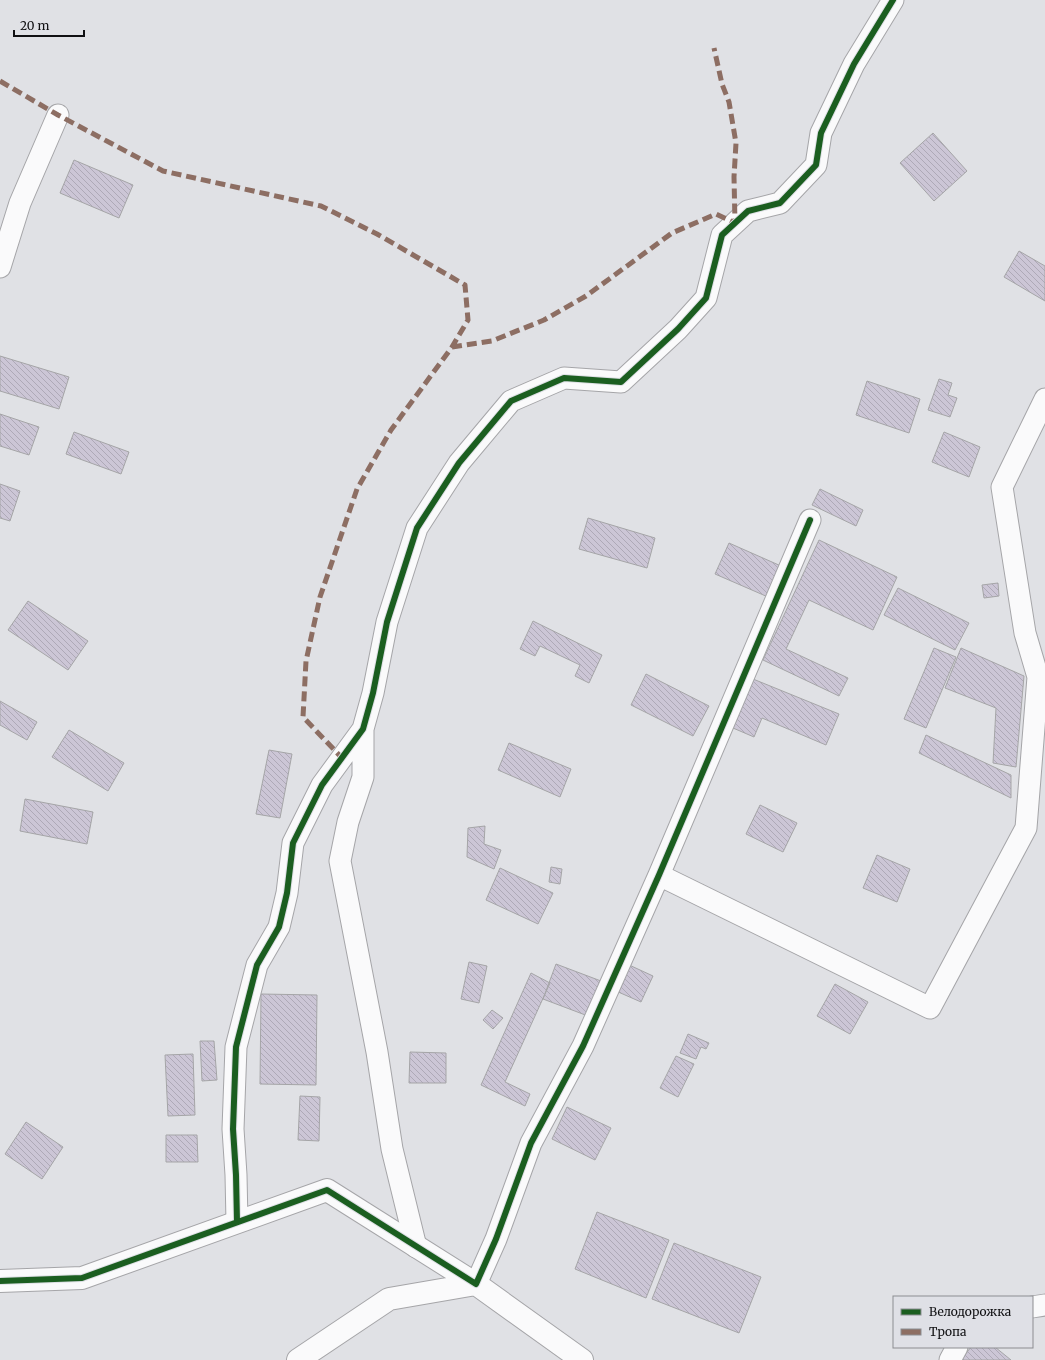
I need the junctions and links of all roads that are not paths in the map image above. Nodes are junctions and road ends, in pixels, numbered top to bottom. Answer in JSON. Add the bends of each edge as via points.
{"nodes":[{"id":1,"x":893,"y":0,"type":"edge"},
{"id":2,"x":58,"y":115,"type":"dead end"},
{"id":3,"x":0,"y":267,"type":"edge"},
{"id":4,"x":1045,"y":400,"type":"edge"},
{"id":5,"x":810,"y":520,"type":"dead end"},
{"id":6,"x":363,"y":729,"type":"junction"},
{"id":7,"x":659,"y":875,"type":"junction"},
{"id":8,"x":237,"y":1222,"type":"junction"},
{"id":9,"x":416,"y":1247,"type":"junction"},
{"id":10,"x":0,"y":1281,"type":"edge"},
{"id":11,"x":476,"y":1284,"type":"junction"},
{"id":12,"x":1045,"y":1306,"type":"edge"},
{"id":13,"x":1033,"y":1307,"type":"edge"},
{"id":14,"x":956,"y":1348,"type":"edge"},
{"id":15,"x":298,"y":1360,"type":"edge"},
{"id":16,"x":582,"y":1360,"type":"edge"},
{"id":17,"x":950,"y":1360,"type":"edge"}],
"edges":[{"from":1,"to":6,"type":"street","via":[[854,64],[821,133],[816,165],[780,202],[748,211],[722,235],[706,298],[678,329],[621,382],[564,378],[511,401],[459,463],[417,528],[387,622]]},
{"from":2,"to":3,"type":"street","via":[[20,203]]},
{"from":4,"to":7,"type":"street","via":[[1002,487],[1025,633],[1038,677],[1026,828],[930,1008]]},
{"from":5,"to":7,"type":"street"},
{"from":6,"to":8,"type":"street","via":[[322,785],[293,843],[278,927],[257,965],[236,1047],[233,1129]]},
{"from":6,"to":9,"type":"street","via":[[364,777],[348,822],[340,861],[377,1052],[392,1149]]},
{"from":7,"to":11,"type":"street","via":[[583,1046],[531,1143],[496,1239]]},
{"from":8,"to":9,"type":"street","via":[[327,1190]]},
{"from":8,"to":10,"type":"street","via":[[82,1278]]},
{"from":9,"to":11,"type":"street"},
{"from":11,"to":15,"type":"street","via":[[389,1299]]},
{"from":11,"to":16,"type":"street"},
{"from":12,"to":13,"type":"street"},
{"from":14,"to":17,"type":"street"}]}
